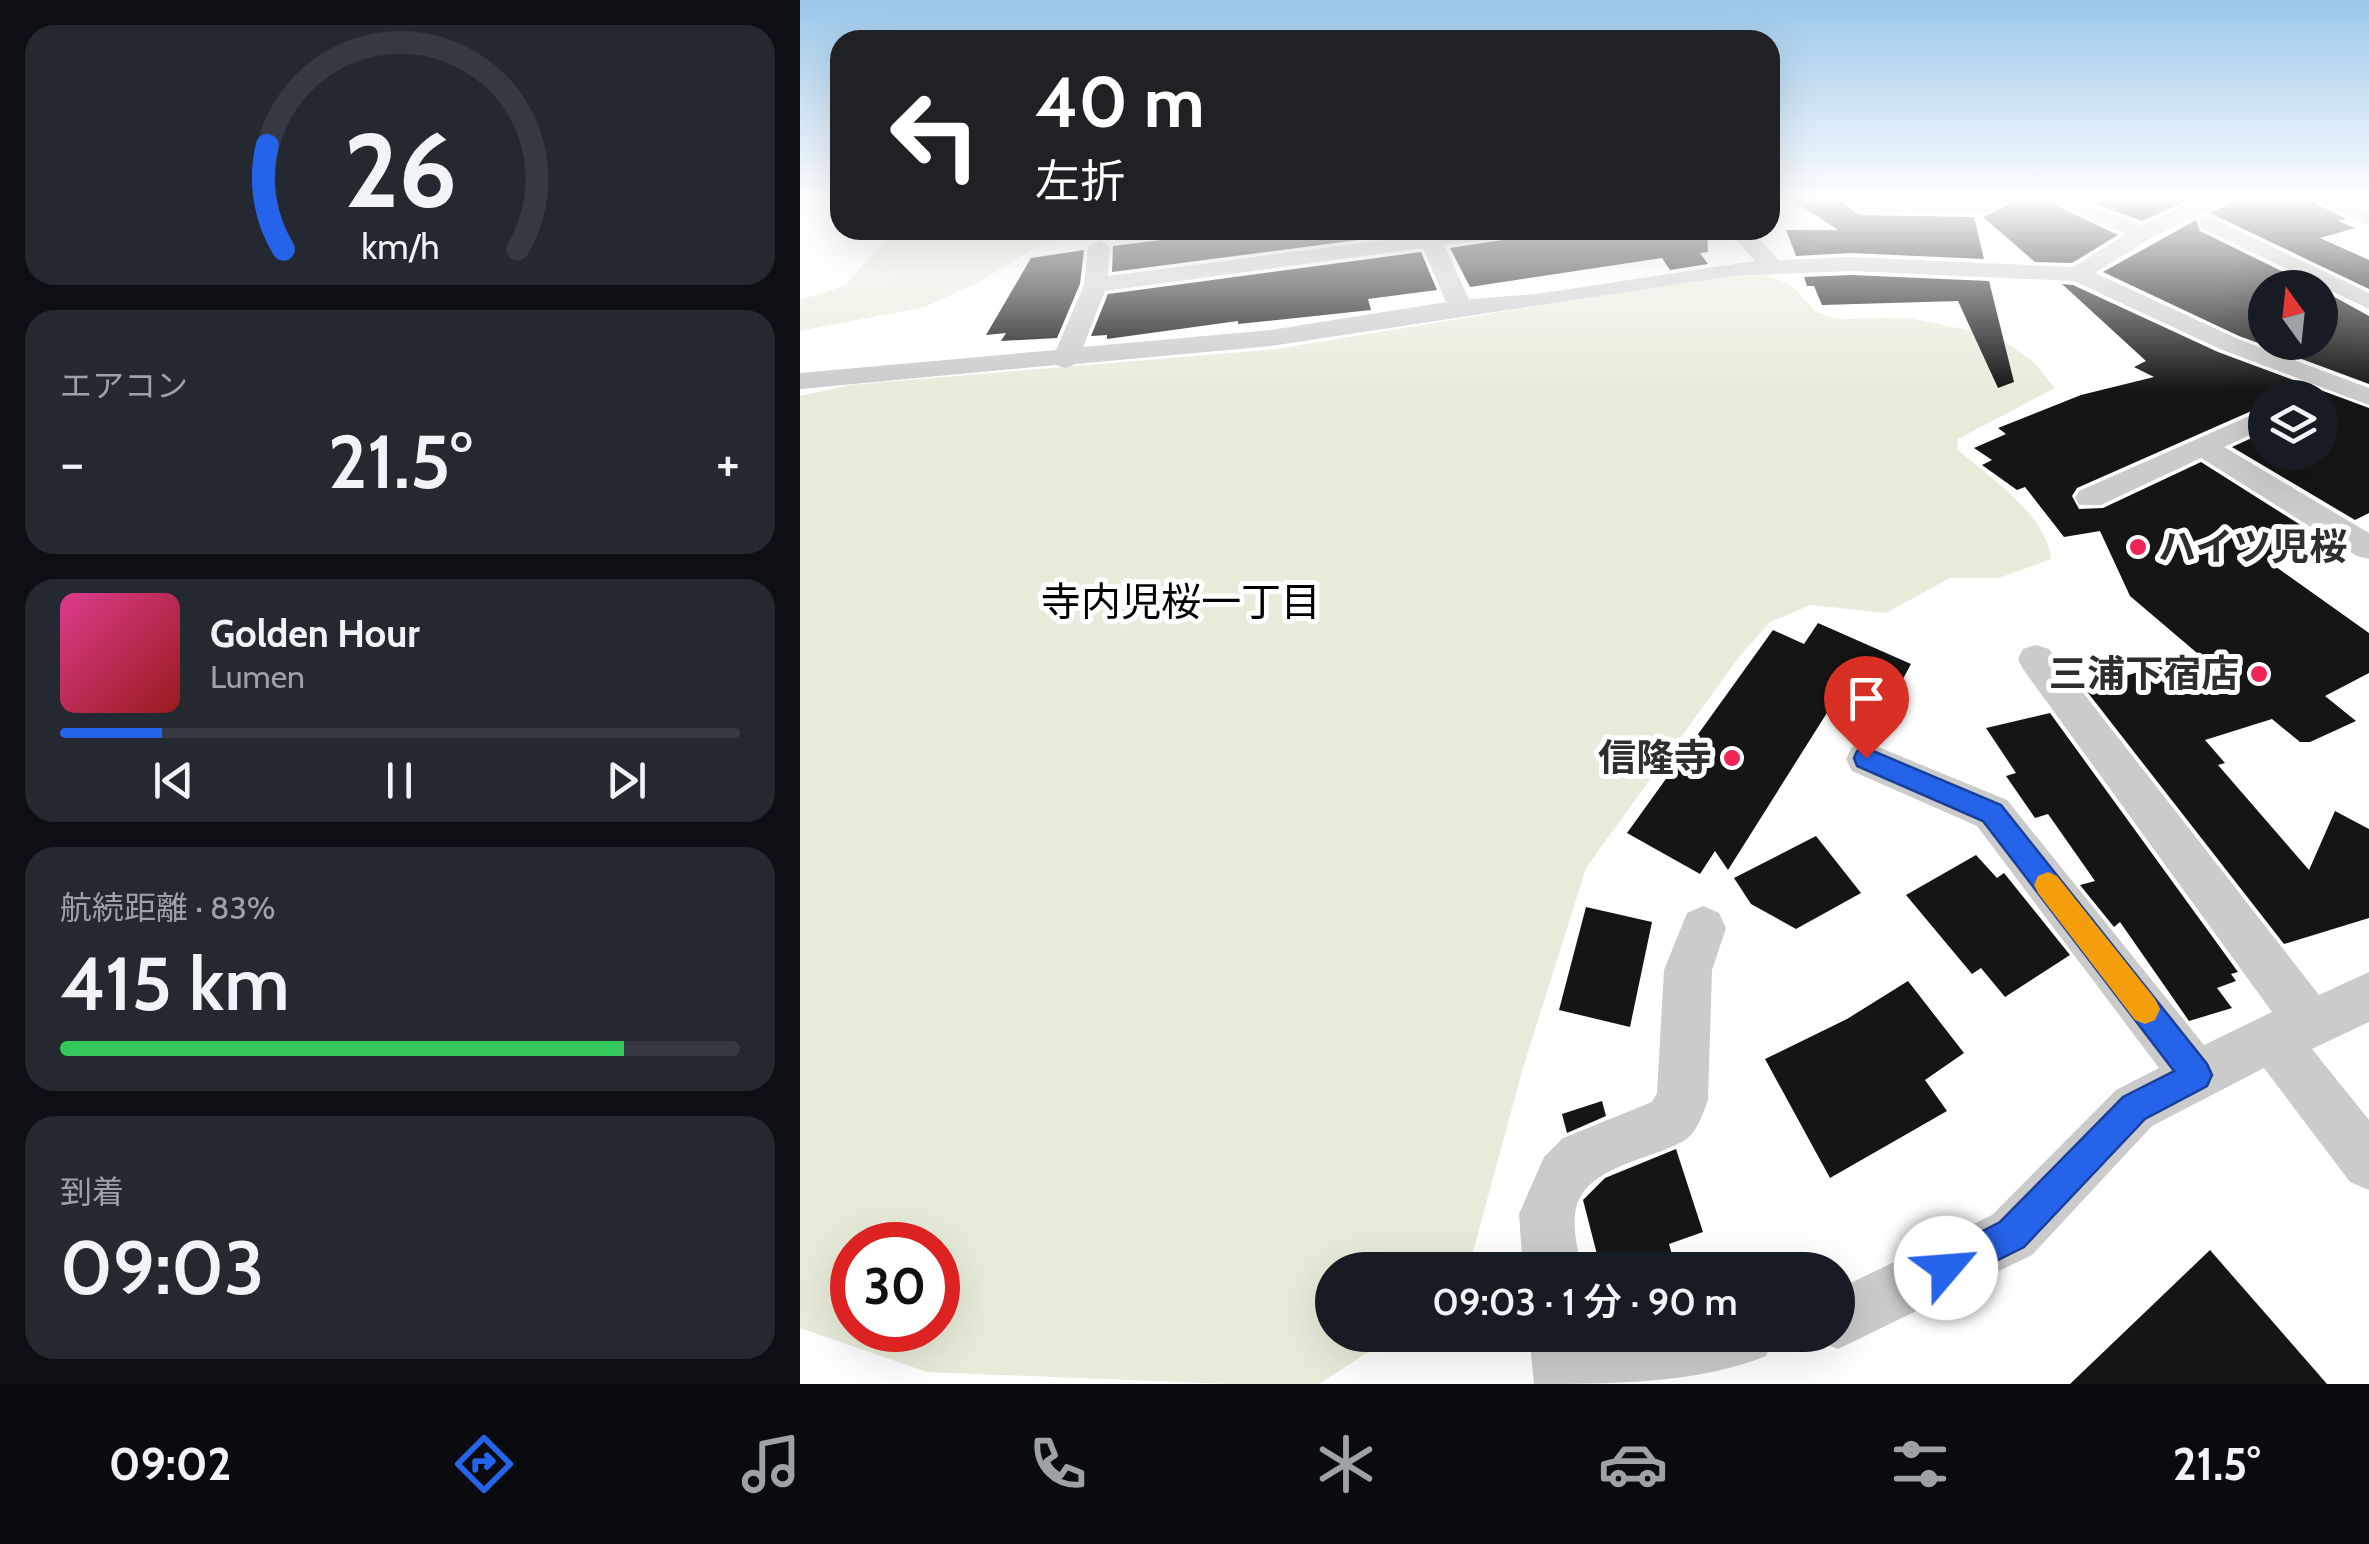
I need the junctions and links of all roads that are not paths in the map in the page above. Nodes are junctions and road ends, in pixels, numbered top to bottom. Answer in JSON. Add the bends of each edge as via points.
{"nodes":[{"id":1,"x":1098,"y":262,"type":"edge"},
{"id":2,"x":1255,"y":262,"type":"edge"},
{"id":3,"x":1440,"y":262,"type":"edge"},
{"id":4,"x":1768,"y":262,"type":"edge"},
{"id":5,"x":2097,"y":262,"type":"edge"},
{"id":6,"x":2288,"y":262,"type":"edge"},
{"id":7,"x":1771,"y":265,"type":"junction"},
{"id":8,"x":2078,"y":274,"type":"junction"},
{"id":9,"x":1096,"y":285,"type":"junction"},
{"id":10,"x":2369,"y":302,"type":"edge"},
{"id":11,"x":1460,"y":306,"type":"junction"},
{"id":12,"x":1065,"y":360,"type":"junction"},
{"id":13,"x":2369,"y":372,"type":"edge"},
{"id":14,"x":2323,"y":380,"type":"edge"},
{"id":15,"x":800,"y":381,"type":"edge"},
{"id":16,"x":2338,"y":382,"type":"edge"},
{"id":17,"x":2338,"y":386,"type":"edge"},
{"id":18,"x":2369,"y":397,"type":"edge"},
{"id":19,"x":2248,"y":425,"type":"edge"},
{"id":20,"x":2204,"y":447,"type":"junction"},
{"id":21,"x":2090,"y":498,"type":"dead end"},
{"id":22,"x":2369,"y":548,"type":"edge"},
{"id":23,"x":2036,"y":659,"type":"dead end"},
{"id":24,"x":1866,"y":758,"type":"dead end"},
{"id":25,"x":1703,"y":928,"type":"dead end"},
{"id":26,"x":2369,"y":996,"type":"edge"},
{"id":27,"x":2291,"y":1031,"type":"junction"},
{"id":28,"x":2196,"y":1075,"type":"junction"},
{"id":29,"x":2369,"y":1164,"type":"edge"},
{"id":30,"x":1550,"y":1252,"type":"edge"},
{"id":31,"x":1855,"y":1312,"type":"edge"},
{"id":32,"x":1561,"y":1352,"type":"edge"},
{"id":33,"x":1648,"y":1352,"type":"edge"},
{"id":34,"x":1566,"y":1384,"type":"edge"}],
"edges":[{"from":1,"to":9,"type":"street"},
{"from":2,"to":9,"type":"street"},
{"from":3,"to":11,"type":"street"},
{"from":4,"to":7,"type":"street"},
{"from":5,"to":8,"type":"street"},
{"from":6,"to":10,"type":"street"},
{"from":7,"to":8,"type":"street"},
{"from":7,"to":11,"type":"street"},
{"from":8,"to":14,"type":"street"},
{"from":9,"to":12,"type":"street"},
{"from":11,"to":12,"type":"street","via":[[1271,338]]},
{"from":12,"to":15,"type":"street"},
{"from":13,"to":16,"type":"street"},
{"from":17,"to":18,"type":"street"},
{"from":19,"to":20,"type":"street"},
{"from":20,"to":21,"type":"street"},
{"from":20,"to":22,"type":"street"},
{"from":23,"to":27,"type":"street"},
{"from":24,"to":28,"type":"street","via":[[1992,813]]},
{"from":25,"to":30,"type":"street","via":[[1688,970],[1682,1100],[1670,1120],[1582,1157],[1563,1176],[1546,1214]]},
{"from":26,"to":27,"type":"street"},
{"from":27,"to":28,"type":"street"},
{"from":27,"to":29,"type":"street"},
{"from":28,"to":31,"type":"street","via":[[2134,1108],[2012,1234]]},
{"from":32,"to":34,"type":"street"},
{"from":33,"to":34,"type":"street"}]}
